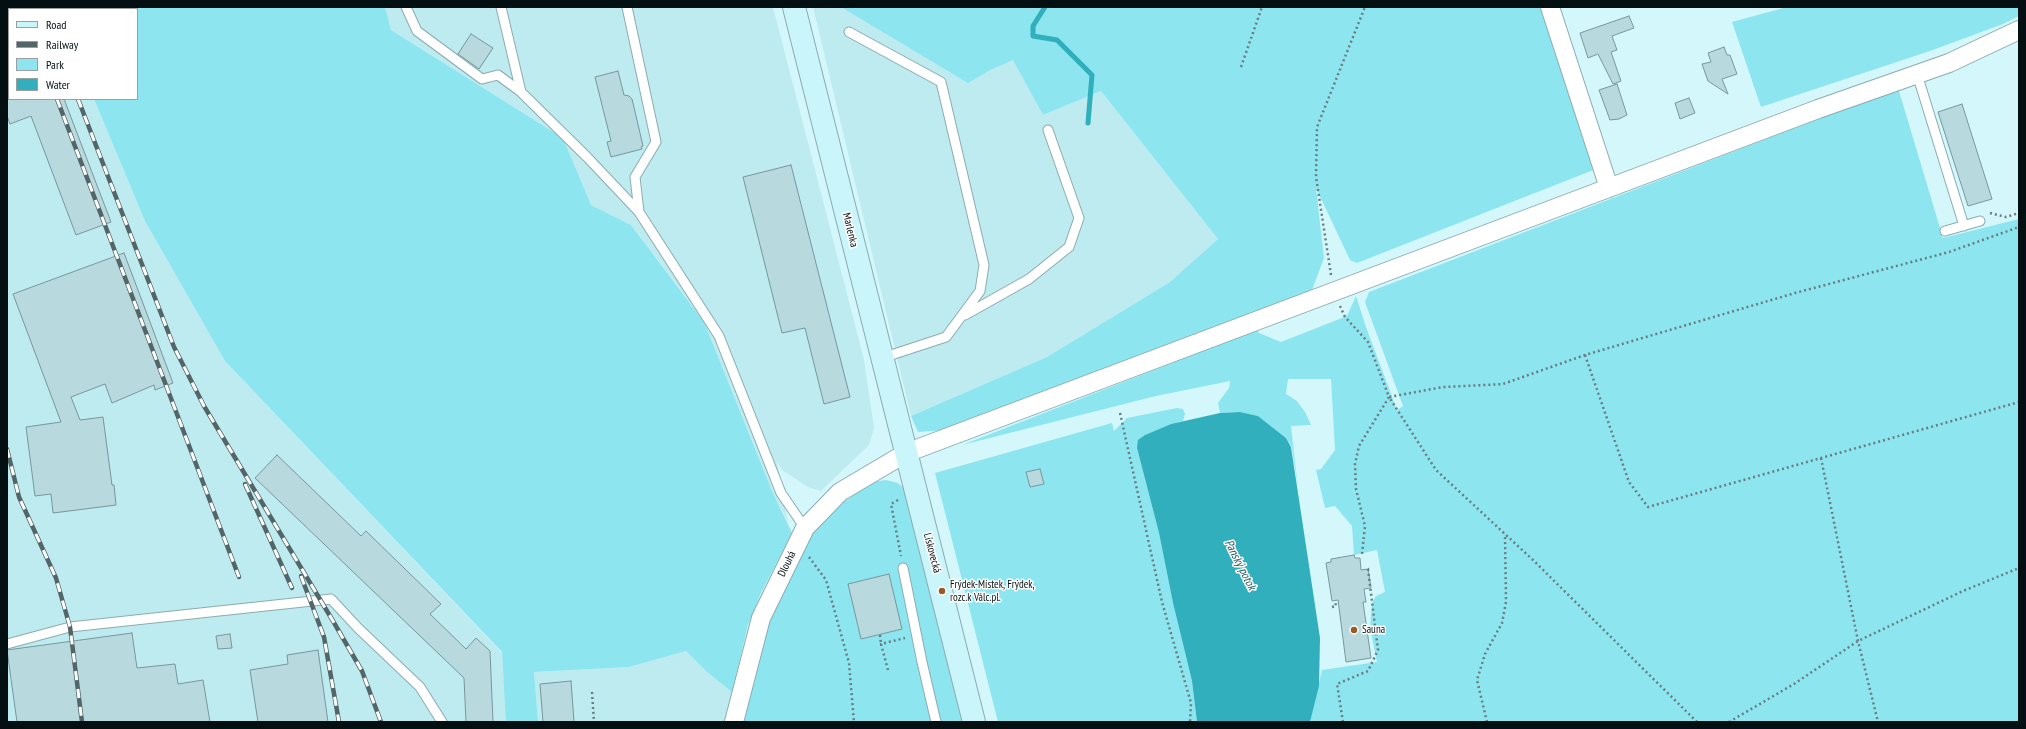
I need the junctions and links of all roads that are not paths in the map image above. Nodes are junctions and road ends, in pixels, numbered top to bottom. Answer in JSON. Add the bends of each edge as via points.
{"nodes":[{"id":1,"x":406,"y":7,"type":"edge"},
{"id":2,"x":501,"y":7,"type":"edge"},
{"id":3,"x":628,"y":7,"type":"edge"},
{"id":4,"x":794,"y":7,"type":"edge"},
{"id":5,"x":1550,"y":7,"type":"edge"},
{"id":6,"x":2019,"y":30,"type":"edge"},
{"id":7,"x":849,"y":32,"type":"dead end"},
{"id":8,"x":1917,"y":74,"type":"junction"},
{"id":9,"x":520,"y":92,"type":"junction"},
{"id":10,"x":1048,"y":130,"type":"dead end"},
{"id":11,"x":1609,"y":188,"type":"junction"},
{"id":12,"x":638,"y":212,"type":"junction"},
{"id":13,"x":1980,"y":221,"type":"dead end"},
{"id":14,"x":1964,"y":226,"type":"junction"},
{"id":15,"x":1945,"y":231,"type":"dead end"},
{"id":16,"x":962,"y":317,"type":"junction"},
{"id":17,"x":882,"y":358,"type":"junction"},
{"id":18,"x":906,"y":453,"type":"junction"},
{"id":19,"x":801,"y":535,"type":"junction"},
{"id":20,"x":904,"y":568,"type":"road end"},
{"id":21,"x":7,"y":644,"type":"edge"},
{"id":22,"x":442,"y":722,"type":"edge"},
{"id":23,"x":734,"y":722,"type":"edge"},
{"id":24,"x":936,"y":722,"type":"edge"},
{"id":25,"x":974,"y":722,"type":"edge"}],
"edges":[{"from":1,"to":9,"type":"lane","via":[[417,30],[482,79],[498,75]]},
{"from":2,"to":9,"type":"lane"},
{"from":3,"to":12,"type":"lane","via":[[656,142],[635,177]]},
{"from":4,"to":17,"type":"main road","name":"Marlenka"},
{"from":5,"to":11,"type":"street"},
{"from":6,"to":8,"type":"street","name":"Dlouhá","via":[[1949,63]]},
{"from":7,"to":16,"type":"lane","via":[[941,82],[984,265],[980,291]]},
{"from":8,"to":11,"type":"street","name":"Dlouhá"},
{"from":8,"to":14,"type":"lane"},
{"from":9,"to":12,"type":"lane","via":[[587,157]]},
{"from":10,"to":16,"type":"lane","via":[[1079,218],[1069,247],[1029,279]]},
{"from":11,"to":18,"type":"street","name":"Dlouhá"},
{"from":12,"to":19,"type":"lane","via":[[719,336],[781,493]]},
{"from":13,"to":14,"type":"lane"},
{"from":14,"to":15,"type":"lane"},
{"from":16,"to":17,"type":"lane","via":[[946,337]]},
{"from":17,"to":18,"type":"main road","name":"Marlenka"},
{"from":18,"to":19,"type":"street","name":"Dlouhá","via":[[840,492]]},
{"from":18,"to":25,"type":"main road","name":"Lískovecká"},
{"from":19,"to":23,"type":"street","name":"Dlouhá","via":[[761,618]]},
{"from":20,"to":24,"type":"lane","via":[[916,636]]},
{"from":21,"to":22,"type":"lane","via":[[70,627],[331,599],[420,688]]}]}
